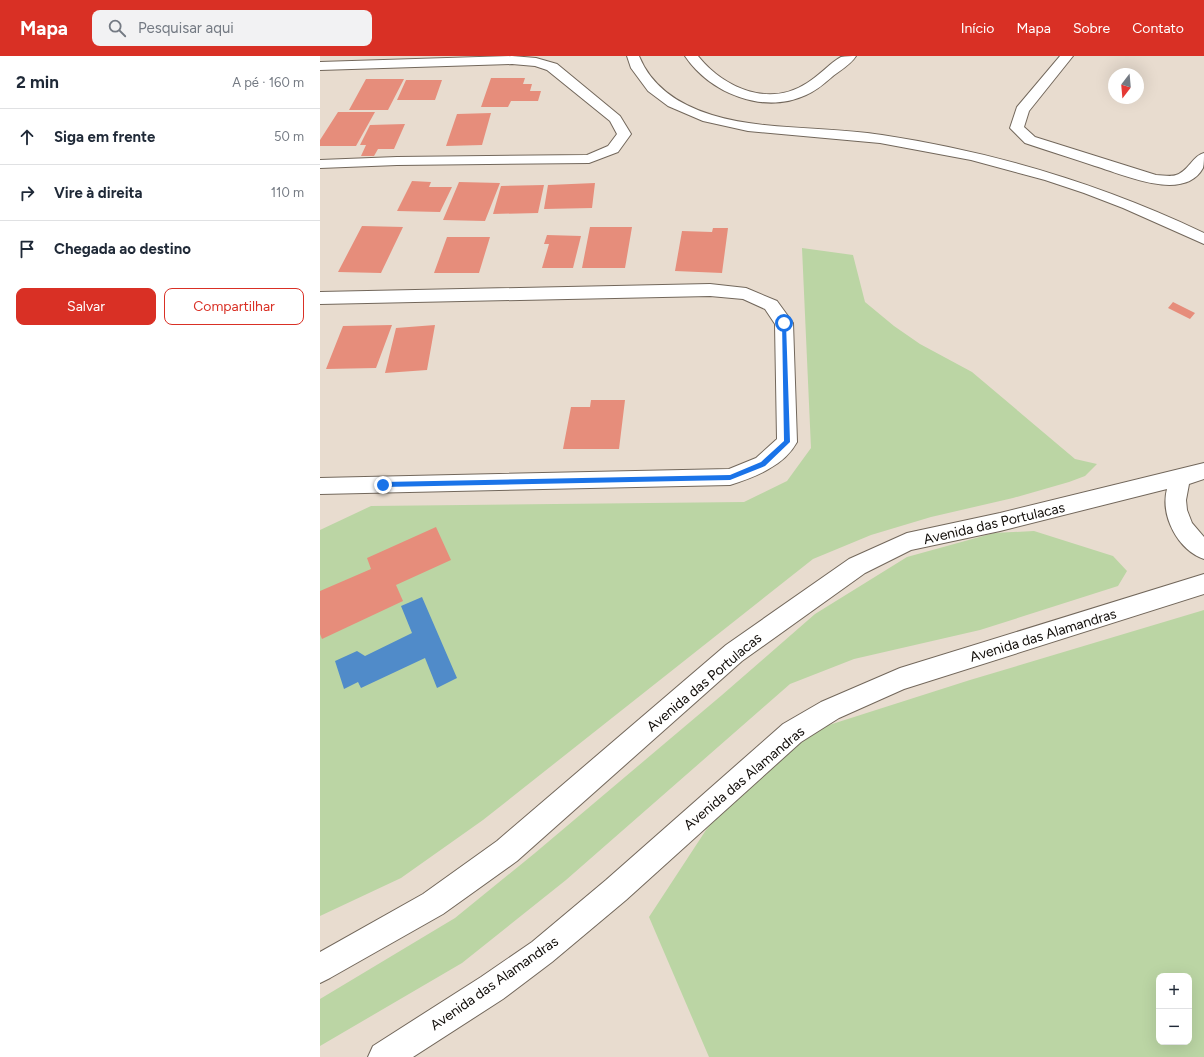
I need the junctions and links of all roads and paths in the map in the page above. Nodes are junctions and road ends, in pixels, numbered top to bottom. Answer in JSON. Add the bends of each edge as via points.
{"nodes":[{"id":1,"x":633,"y":56,"type":"edge"},
{"id":2,"x":691,"y":56,"type":"edge"},
{"id":3,"x":850,"y":56,"type":"edge"},
{"id":4,"x":1067,"y":56,"type":"edge"},
{"id":5,"x":320,"y":66,"type":"edge"},
{"id":6,"x":1204,"y":157,"type":"edge"},
{"id":7,"x":320,"y":164,"type":"edge"},
{"id":8,"x":1204,"y":238,"type":"edge"},
{"id":9,"x":320,"y":298,"type":"edge"},
{"id":10,"x":1204,"y":471,"type":"edge"},
{"id":11,"x":1180,"y":478,"type":"junction"},
{"id":12,"x":320,"y":486,"type":"edge"},
{"id":13,"x":1204,"y":550,"type":"edge"},
{"id":14,"x":1204,"y":584,"type":"edge"},
{"id":15,"x":320,"y":968,"type":"edge"},
{"id":16,"x":384,"y":1057,"type":"edge"}],
"edges":[{"from":1,"to":8,"type":"street","via":[[640,73],[656,91],[678,105],[708,117],[761,129],[888,140],[997,161],[1070,182]]},
{"from":2,"to":3,"type":"street","via":[[703,71],[724,85],[751,96],[767,98],[792,96],[805,90]]},
{"from":4,"to":6,"type":"street","via":[[1022,110],[1017,128],[1030,140],[1156,180],[1179,180],[1192,172]]},
{"from":5,"to":7,"type":"street","via":[[512,60],[536,62],[552,67],[615,119],[624,134],[613,149],[589,159]]},
{"from":9,"to":12,"type":"street","via":[[710,290],[746,294],[771,304],[784,323],[787,442],[763,464],[730,477]]},
{"from":10,"to":11,"type":"street","name":"Avenida das Portulacas"},
{"from":11,"to":13,"type":"street","via":[[1175,504],[1181,522],[1195,544]]},
{"from":11,"to":15,"type":"street","name":"Avenida das Portulacas","via":[[908,542],[857,566],[734,653],[507,852],[433,904]]},
{"from":14,"to":16,"type":"street","name":"Avenida das Alamandras","via":[[900,679],[830,710],[792,733],[616,890],[542,952],[432,1028]]}]}
